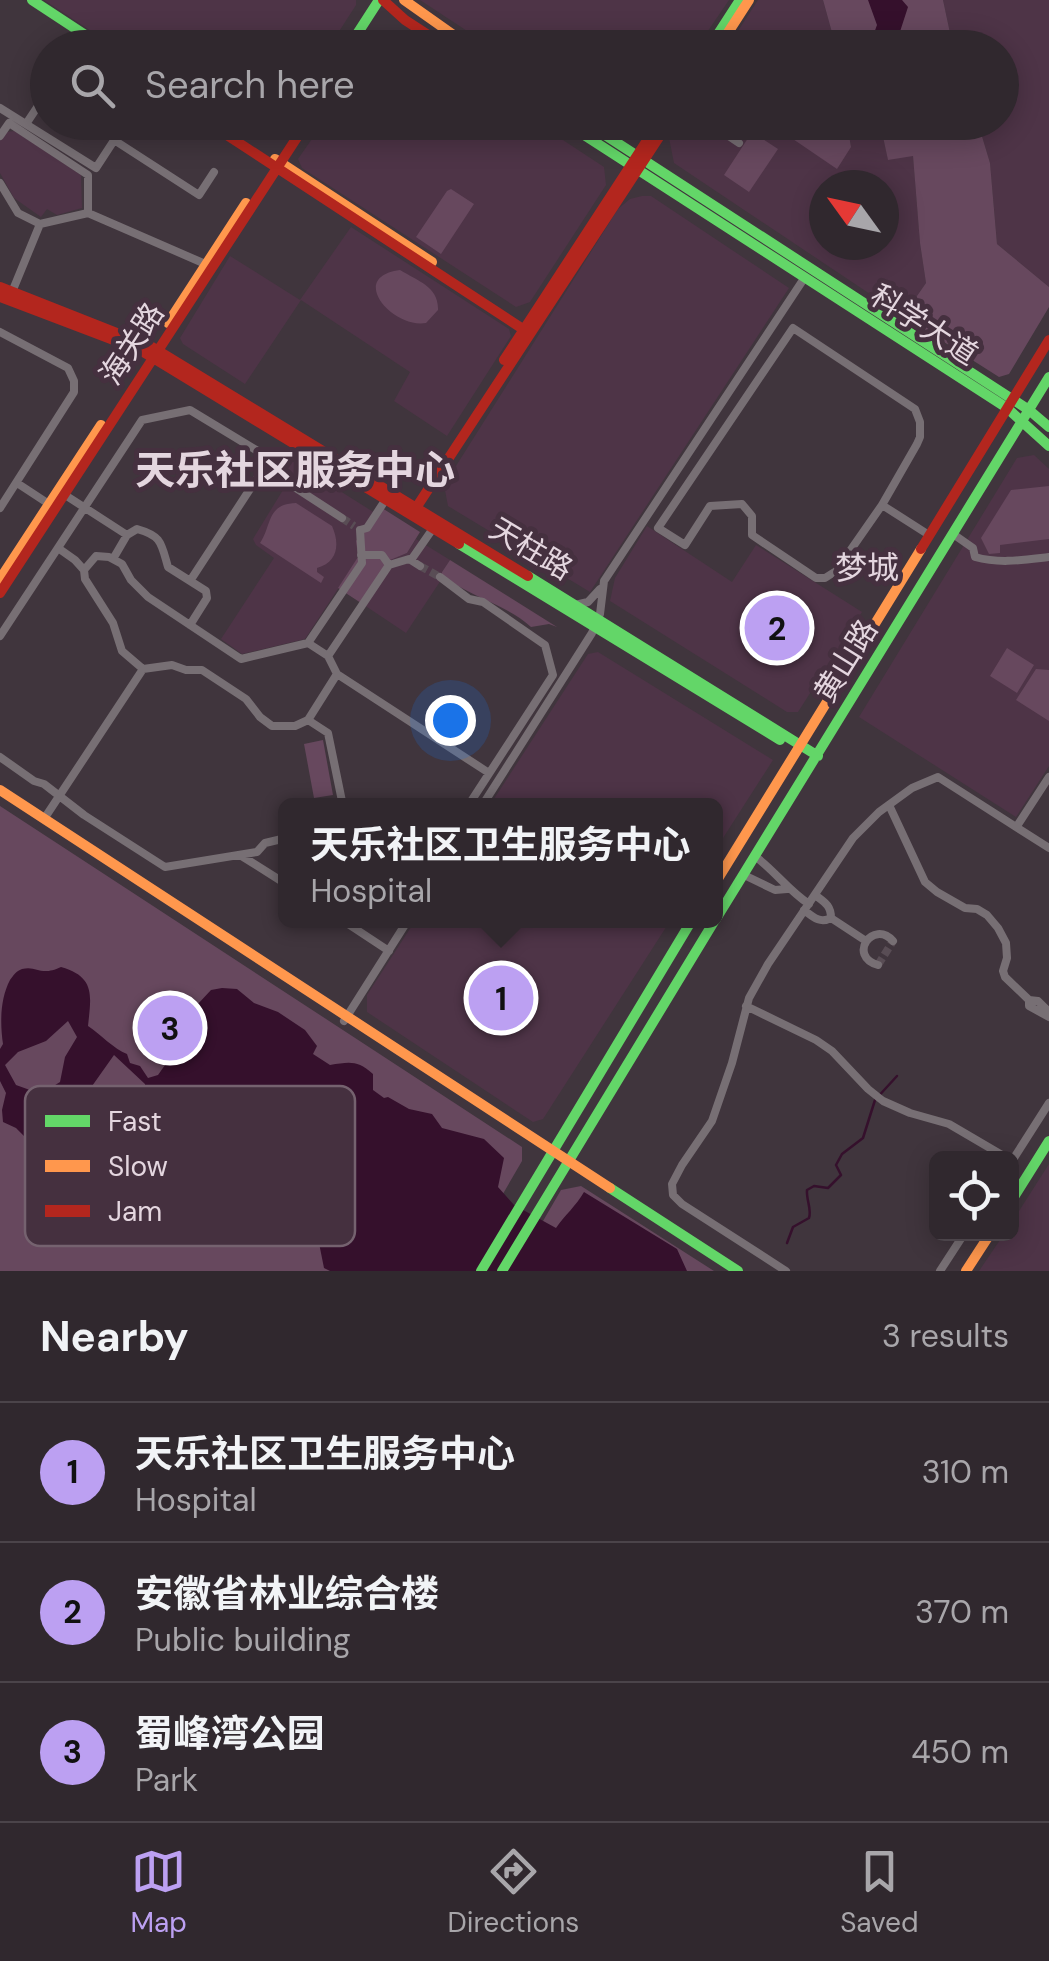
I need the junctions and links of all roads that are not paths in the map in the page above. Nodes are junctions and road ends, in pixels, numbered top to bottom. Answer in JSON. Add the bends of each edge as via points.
{"nodes":[{"id":1,"x":20,"y":0,"type":"edge"},
{"id":2,"x":32,"y":0,"type":"edge"},
{"id":3,"x":404,"y":0,"type":"edge"},
{"id":4,"x":740,"y":0,"type":"edge"},
{"id":5,"x":749,"y":0,"type":"edge"},
{"id":6,"x":383,"y":1,"type":"edge"},
{"id":7,"x":366,"y":2,"type":"edge"},
{"id":8,"x":366,"y":19,"type":"junction"},
{"id":9,"x":65,"y":30,"type":"edge"},
{"id":10,"x":78,"y":30,"type":"edge"},
{"id":11,"x":359,"y":30,"type":"edge"},
{"id":12,"x":366,"y":30,"type":"edge"},
{"id":13,"x":423,"y":30,"type":"edge"},
{"id":14,"x":446,"y":30,"type":"edge"},
{"id":15,"x":721,"y":30,"type":"edge"},
{"id":16,"x":730,"y":30,"type":"edge"},
{"id":17,"x":0,"y":108,"type":"edge"},
{"id":18,"x":30,"y":118,"type":"edge"},
{"id":19,"x":26,"y":124,"type":"junction"},
{"id":20,"x":30,"y":127,"type":"edge"},
{"id":21,"x":0,"y":136,"type":"edge"},
{"id":22,"x":30,"y":138,"type":"edge"},
{"id":23,"x":34,"y":140,"type":"edge"},
{"id":24,"x":51,"y":140,"type":"edge"},
{"id":25,"x":114,"y":140,"type":"joint"},
{"id":26,"x":237,"y":140,"type":"edge"},
{"id":27,"x":245,"y":140,"type":"edge"},
{"id":28,"x":288,"y":140,"type":"edge"},
{"id":29,"x":293,"y":140,"type":"edge"},
{"id":30,"x":596,"y":140,"type":"edge"},
{"id":31,"x":608,"y":140,"type":"edge"},
{"id":32,"x":650,"y":140,"type":"edge"},
{"id":33,"x":655,"y":140,"type":"edge"},
{"id":34,"x":735,"y":140,"type":"edge"},
{"id":35,"x":739,"y":143,"type":"dead end"},
{"id":36,"x":276,"y":163,"type":"junction"},
{"id":37,"x":638,"y":163,"type":"junction"},
{"id":38,"x":214,"y":172,"type":"dead end"},
{"id":39,"x":0,"y":183,"type":"edge"},
{"id":40,"x":88,"y":213,"type":"junction"},
{"id":41,"x":40,"y":224,"type":"junction"},
{"id":42,"x":209,"y":265,"type":"junction"},
{"id":43,"x":805,"y":277,"type":"junction"},
{"id":44,"x":0,"y":287,"type":"edge"},
{"id":45,"x":7,"y":297,"type":"edge"},
{"id":46,"x":529,"y":329,"type":"junction"},
{"id":47,"x":0,"y":332,"type":"edge"},
{"id":48,"x":1049,"y":340,"type":"edge"},
{"id":49,"x":152,"y":353,"type":"junction"},
{"id":50,"x":1049,"y":377,"type":"edge"},
{"id":51,"x":1010,"y":404,"type":"junction"},
{"id":52,"x":716,"y":412,"type":"junction"},
{"id":53,"x":1026,"y":415,"type":"junction"},
{"id":54,"x":730,"y":420,"type":"junction"},
{"id":55,"x":1049,"y":427,"type":"edge"},
{"id":56,"x":1049,"y":446,"type":"edge"},
{"id":57,"x":267,"y":463,"type":"junction"},
{"id":58,"x":17,"y":483,"type":"junction"},
{"id":59,"x":61,"y":492,"type":"junction"},
{"id":60,"x":387,"y":497,"type":"junction"},
{"id":61,"x":882,"y":504,"type":"junction"},
{"id":62,"x":52,"y":506,"type":"junction"},
{"id":63,"x":85,"y":507,"type":"junction"},
{"id":64,"x":0,"y":508,"type":"edge"},
{"id":65,"x":410,"y":511,"type":"junction"},
{"id":66,"x":342,"y":518,"type":"tunnel mouth"},
{"id":67,"x":435,"y":526,"type":"junction"},
{"id":68,"x":953,"y":534,"type":"junction"},
{"id":69,"x":127,"y":535,"type":"junction"},
{"id":70,"x":929,"y":535,"type":"junction"},
{"id":71,"x":58,"y":548,"type":"junction"},
{"id":72,"x":362,"y":555,"type":"junction"},
{"id":73,"x":1049,"y":557,"type":"edge"},
{"id":74,"x":112,"y":559,"type":"junction"},
{"id":75,"x":389,"y":565,"type":"junction"},
{"id":76,"x":84,"y":570,"type":"junction"},
{"id":77,"x":440,"y":578,"type":"tunnel mouth"},
{"id":78,"x":0,"y":580,"type":"edge"},
{"id":79,"x":190,"y":580,"type":"junction"},
{"id":80,"x":602,"y":586,"type":"junction"},
{"id":81,"x":0,"y":594,"type":"edge"},
{"id":82,"x":576,"y":605,"type":"junction"},
{"id":83,"x":596,"y":623,"type":"junction"},
{"id":84,"x":190,"y":625,"type":"junction"},
{"id":85,"x":0,"y":636,"type":"edge"},
{"id":86,"x":308,"y":643,"type":"junction"},
{"id":87,"x":328,"y":656,"type":"junction"},
{"id":88,"x":142,"y":670,"type":"junction"},
{"id":89,"x":337,"y":674,"type":"junction"},
{"id":90,"x":308,"y":720,"type":"junction"},
{"id":91,"x":798,"y":748,"type":"junction"},
{"id":92,"x":0,"y":757,"type":"edge"},
{"id":93,"x":816,"y":759,"type":"junction"},
{"id":94,"x":489,"y":772,"type":"junction"},
{"id":95,"x":1049,"y":777,"type":"edge"},
{"id":96,"x":0,"y":793,"type":"edge"},
{"id":97,"x":59,"y":796,"type":"junction"},
{"id":98,"x":341,"y":798,"type":"edge"},
{"id":99,"x":473,"y":798,"type":"edge"},
{"id":100,"x":487,"y":798,"type":"edge"},
{"id":101,"x":890,"y":805,"type":"junction"},
{"id":102,"x":44,"y":819,"type":"junction"},
{"id":103,"x":1017,"y":826,"type":"junction"},
{"id":104,"x":278,"y":840,"type":"edge"},
{"id":105,"x":1049,"y":848,"type":"edge"},
{"id":106,"x":240,"y":855,"type":"junction"},
{"id":107,"x":756,"y":856,"type":"junction"},
{"id":108,"x":723,"y":871,"type":"edge"},
{"id":109,"x":744,"y":875,"type":"junction"},
{"id":110,"x":278,"y":879,"type":"edge"},
{"id":111,"x":787,"y":889,"type":"junction"},
{"id":112,"x":809,"y":903,"type":"junction"},
{"id":113,"x":723,"y":909,"type":"edge"},
{"id":114,"x":831,"y":918,"type":"junction"},
{"id":115,"x":354,"y":928,"type":"edge"},
{"id":116,"x":403,"y":928,"type":"edge"},
{"id":117,"x":687,"y":928,"type":"edge"},
{"id":118,"x":711,"y":928,"type":"edge"},
{"id":119,"x":894,"y":941,"type":"dead end"},
{"id":120,"x":866,"y":942,"type":"junction"},
{"id":121,"x":388,"y":951,"type":"junction"},
{"id":122,"x":878,"y":964,"type":"dead end"},
{"id":123,"x":746,"y":1006,"type":"junction"},
{"id":124,"x":1049,"y":1015,"type":"edge"},
{"id":125,"x":345,"y":1019,"type":"junction"},
{"id":126,"x":1049,"y":1103,"type":"edge"},
{"id":127,"x":1049,"y":1141,"type":"edge"},
{"id":128,"x":994,"y":1151,"type":"edge"},
{"id":129,"x":1015,"y":1151,"type":"edge"},
{"id":130,"x":550,"y":1153,"type":"junction"},
{"id":131,"x":568,"y":1165,"type":"junction"},
{"id":132,"x":1019,"y":1189,"type":"edge"},
{"id":133,"x":959,"y":1241,"type":"edge"},
{"id":134,"x":985,"y":1241,"type":"edge"},
{"id":135,"x":769,"y":1267,"type":"edge"},
{"id":136,"x":481,"y":1271,"type":"edge"},
{"id":137,"x":502,"y":1271,"type":"edge"},
{"id":138,"x":727,"y":1271,"type":"edge"},
{"id":139,"x":738,"y":1271,"type":"edge"},
{"id":140,"x":786,"y":1271,"type":"edge"},
{"id":141,"x":940,"y":1271,"type":"edge"},
{"id":142,"x":966,"y":1271,"type":"edge"}],
"edges":[{"from":1,"to":9,"type":"main road"},
{"from":2,"to":10,"type":"main road"},
{"from":3,"to":14,"type":"main road"},
{"from":4,"to":15,"type":"main road"},
{"from":5,"to":16,"type":"main road"},
{"from":6,"to":8,"type":"main road"},
{"from":6,"to":12,"type":"main road"},
{"from":6,"to":13,"type":"main road"},
{"from":7,"to":8,"type":"street"},
{"from":8,"to":11,"type":"main road"},
{"from":17,"to":19,"type":"street"},
{"from":18,"to":19,"type":"street"},
{"from":19,"to":20,"type":"street"},
{"from":21,"to":22,"type":"street","via":[[9,124]]},
{"from":23,"to":40,"type":"street","via":[[88,175]]},
{"from":24,"to":25,"type":"street","via":[[96,168]]},
{"from":25,"to":38,"type":"street","via":[[199,194]]},
{"from":26,"to":36,"type":"main road"},
{"from":27,"to":36,"type":"main road"},
{"from":28,"to":36,"type":"main road","name":"海关路"},
{"from":29,"to":36,"type":"main road","name":"海关路"},
{"from":30,"to":37,"type":"main road","name":"科学大道"},
{"from":31,"to":37,"type":"main road","name":"科学大道"},
{"from":32,"to":37,"type":"main road"},
{"from":33,"to":37,"type":"main road"},
{"from":34,"to":35,"type":"street"},
{"from":36,"to":42,"type":"main road","name":"海关路"},
{"from":36,"to":46,"type":"main road"},
{"from":37,"to":43,"type":"main road","name":"科学大道"},
{"from":37,"to":46,"type":"main road"},
{"from":37,"to":51,"type":"main road","name":"科学大道"},
{"from":39,"to":41,"type":"street","via":[[18,212]]},
{"from":40,"to":41,"type":"street"},
{"from":40,"to":42,"type":"street"},
{"from":41,"to":45,"type":"street"},
{"from":42,"to":49,"type":"main road","name":"海关路"},
{"from":43,"to":51,"type":"main road","name":"科学大道"},
{"from":43,"to":52,"type":"street"},
{"from":44,"to":45,"type":"main road","name":"天柱路"},
{"from":45,"to":49,"type":"main road","name":"天柱路"},
{"from":46,"to":65,"type":"main road"},
{"from":47,"to":58,"type":"street","via":[[68,368],[74,381],[74,392]]},
{"from":48,"to":51,"type":"main road","name":"黄山路"},
{"from":49,"to":59,"type":"main road","name":"海关路"},
{"from":49,"to":60,"type":"main road","name":"天柱路"},
{"from":50,"to":53,"type":"main road","name":"黄山路"},
{"from":51,"to":53,"type":"main road","name":"科学大道"},
{"from":51,"to":70,"type":"main road","name":"黄山路"},
{"from":52,"to":54,"type":"street"},
{"from":52,"to":80,"type":"street"},
{"from":53,"to":55,"type":"main road","name":"科学大道"},
{"from":53,"to":56,"type":"main road","name":"科学大道"},
{"from":53,"to":68,"type":"main road","name":"黄山路"},
{"from":54,"to":61,"type":"street","via":[[793,328],[915,408],[920,437]]},
{"from":54,"to":61,"type":"street","via":[[658,528],[685,545],[710,506],[742,504],[752,516],[752,535],[825,578]]},
{"from":57,"to":63,"type":"street","via":[[261,452],[190,410],[142,420]]},
{"from":57,"to":66,"type":"street","via":[[268,470]]},
{"from":57,"to":79,"type":"street"},
{"from":58,"to":62,"type":"street"},
{"from":58,"to":64,"type":"street"},
{"from":59,"to":62,"type":"main road","name":"海关路"},
{"from":59,"to":63,"type":"street"},
{"from":60,"to":65,"type":"main road","name":"天柱路"},
{"from":60,"to":72,"type":"street","via":[[367,528],[357,528]]},
{"from":61,"to":70,"type":"street"},
{"from":62,"to":78,"type":"main road","name":"海关路"},
{"from":62,"to":81,"type":"main road","name":"海关路"},
{"from":63,"to":69,"type":"street"},
{"from":63,"to":71,"type":"street"},
{"from":65,"to":67,"type":"main road","name":"天柱路"},
{"from":67,"to":75,"type":"street","via":[[415,563]]},
{"from":67,"to":82,"type":"main road","name":"天柱路"},
{"from":67,"to":83,"type":"main road","name":"天柱路"},
{"from":68,"to":73,"type":"street","via":[[990,561]]},
{"from":68,"to":93,"type":"main road","name":"黄山路"},
{"from":69,"to":74,"type":"street"},
{"from":69,"to":79,"type":"street","via":[[137,529],[154,534],[168,567]]},
{"from":70,"to":91,"type":"main road","name":"黄山路"},
{"from":71,"to":76,"type":"street"},
{"from":71,"to":85,"type":"street"},
{"from":72,"to":75,"type":"street","via":[[382,555]]},
{"from":72,"to":86,"type":"street"},
{"from":74,"to":76,"type":"street","via":[[96,556]]},
{"from":74,"to":84,"type":"street","via":[[148,597]]},
{"from":75,"to":87,"type":"street"},
{"from":76,"to":88,"type":"street","via":[[122,651]]},
{"from":77,"to":94,"type":"street","via":[[545,645],[553,675]]},
{"from":79,"to":84,"type":"street","via":[[208,598]]},
{"from":80,"to":82,"type":"street"},
{"from":80,"to":83,"type":"street"},
{"from":82,"to":83,"type":"main road","name":"天柱路"},
{"from":83,"to":91,"type":"main road","name":"天柱路"},
{"from":83,"to":100,"type":"street"},
{"from":84,"to":86,"type":"street","via":[[241,659]]},
{"from":86,"to":87,"type":"street"},
{"from":87,"to":89,"type":"street"},
{"from":88,"to":90,"type":"street","via":[[202,670],[272,726]]},
{"from":88,"to":97,"type":"street"},
{"from":89,"to":90,"type":"street"},
{"from":89,"to":94,"type":"street"},
{"from":90,"to":98,"type":"street","via":[[328,733]]},
{"from":91,"to":93,"type":"main road","name":"天柱路"},
{"from":91,"to":108,"type":"main road","name":"黄山路"},
{"from":92,"to":97,"type":"street"},
{"from":93,"to":107,"type":"main road","name":"黄山路"},
{"from":94,"to":99,"type":"street"},
{"from":95,"to":103,"type":"street"},
{"from":96,"to":102,"type":"main road"},
{"from":96,"to":125,"type":"main road"},
{"from":97,"to":102,"type":"street"},
{"from":97,"to":106,"type":"street","via":[[165,866]]},
{"from":101,"to":103,"type":"street","via":[[938,777]]},
{"from":101,"to":112,"type":"street","via":[[854,838]]},
{"from":101,"to":124,"type":"street","via":[[924,882],[987,914],[1006,943],[1005,977]]},
{"from":102,"to":125,"type":"main road"},
{"from":103,"to":105,"type":"street"},
{"from":104,"to":106,"type":"street"},
{"from":106,"to":110,"type":"street"},
{"from":107,"to":109,"type":"main road","name":"黄山路"},
{"from":107,"to":111,"type":"street"},
{"from":109,"to":111,"type":"street"},
{"from":109,"to":113,"type":"main road","name":"黄山路"},
{"from":111,"to":112,"type":"street"},
{"from":112,"to":114,"type":"street","via":[[818,920]]},
{"from":112,"to":114,"type":"street","via":[[826,903]]},
{"from":112,"to":123,"type":"street"},
{"from":114,"to":120,"type":"street"},
{"from":115,"to":121,"type":"street"},
{"from":116,"to":121,"type":"street"},
{"from":117,"to":130,"type":"main road"},
{"from":118,"to":131,"type":"main road","name":"黄山路"},
{"from":119,"to":120,"type":"street","via":[[880,933]]},
{"from":120,"to":122,"type":"street","via":[[864,957]]},
{"from":121,"to":125,"type":"street"},
{"from":123,"to":128,"type":"street","via":[[832,1050],[878,1097],[949,1124]]},
{"from":123,"to":135,"type":"street","via":[[712,1121],[672,1184],[682,1204]]},
{"from":125,"to":130,"type":"main road"},
{"from":126,"to":129,"type":"street"},
{"from":127,"to":132,"type":"main road"},
{"from":130,"to":131,"type":"main road"},
{"from":130,"to":136,"type":"main road"},
{"from":131,"to":137,"type":"main road","name":"黄山路"},
{"from":131,"to":138,"type":"main road"},
{"from":131,"to":139,"type":"main road"},
{"from":133,"to":141,"type":"street"},
{"from":134,"to":142,"type":"main road"},
{"from":135,"to":140,"type":"street"}]}
